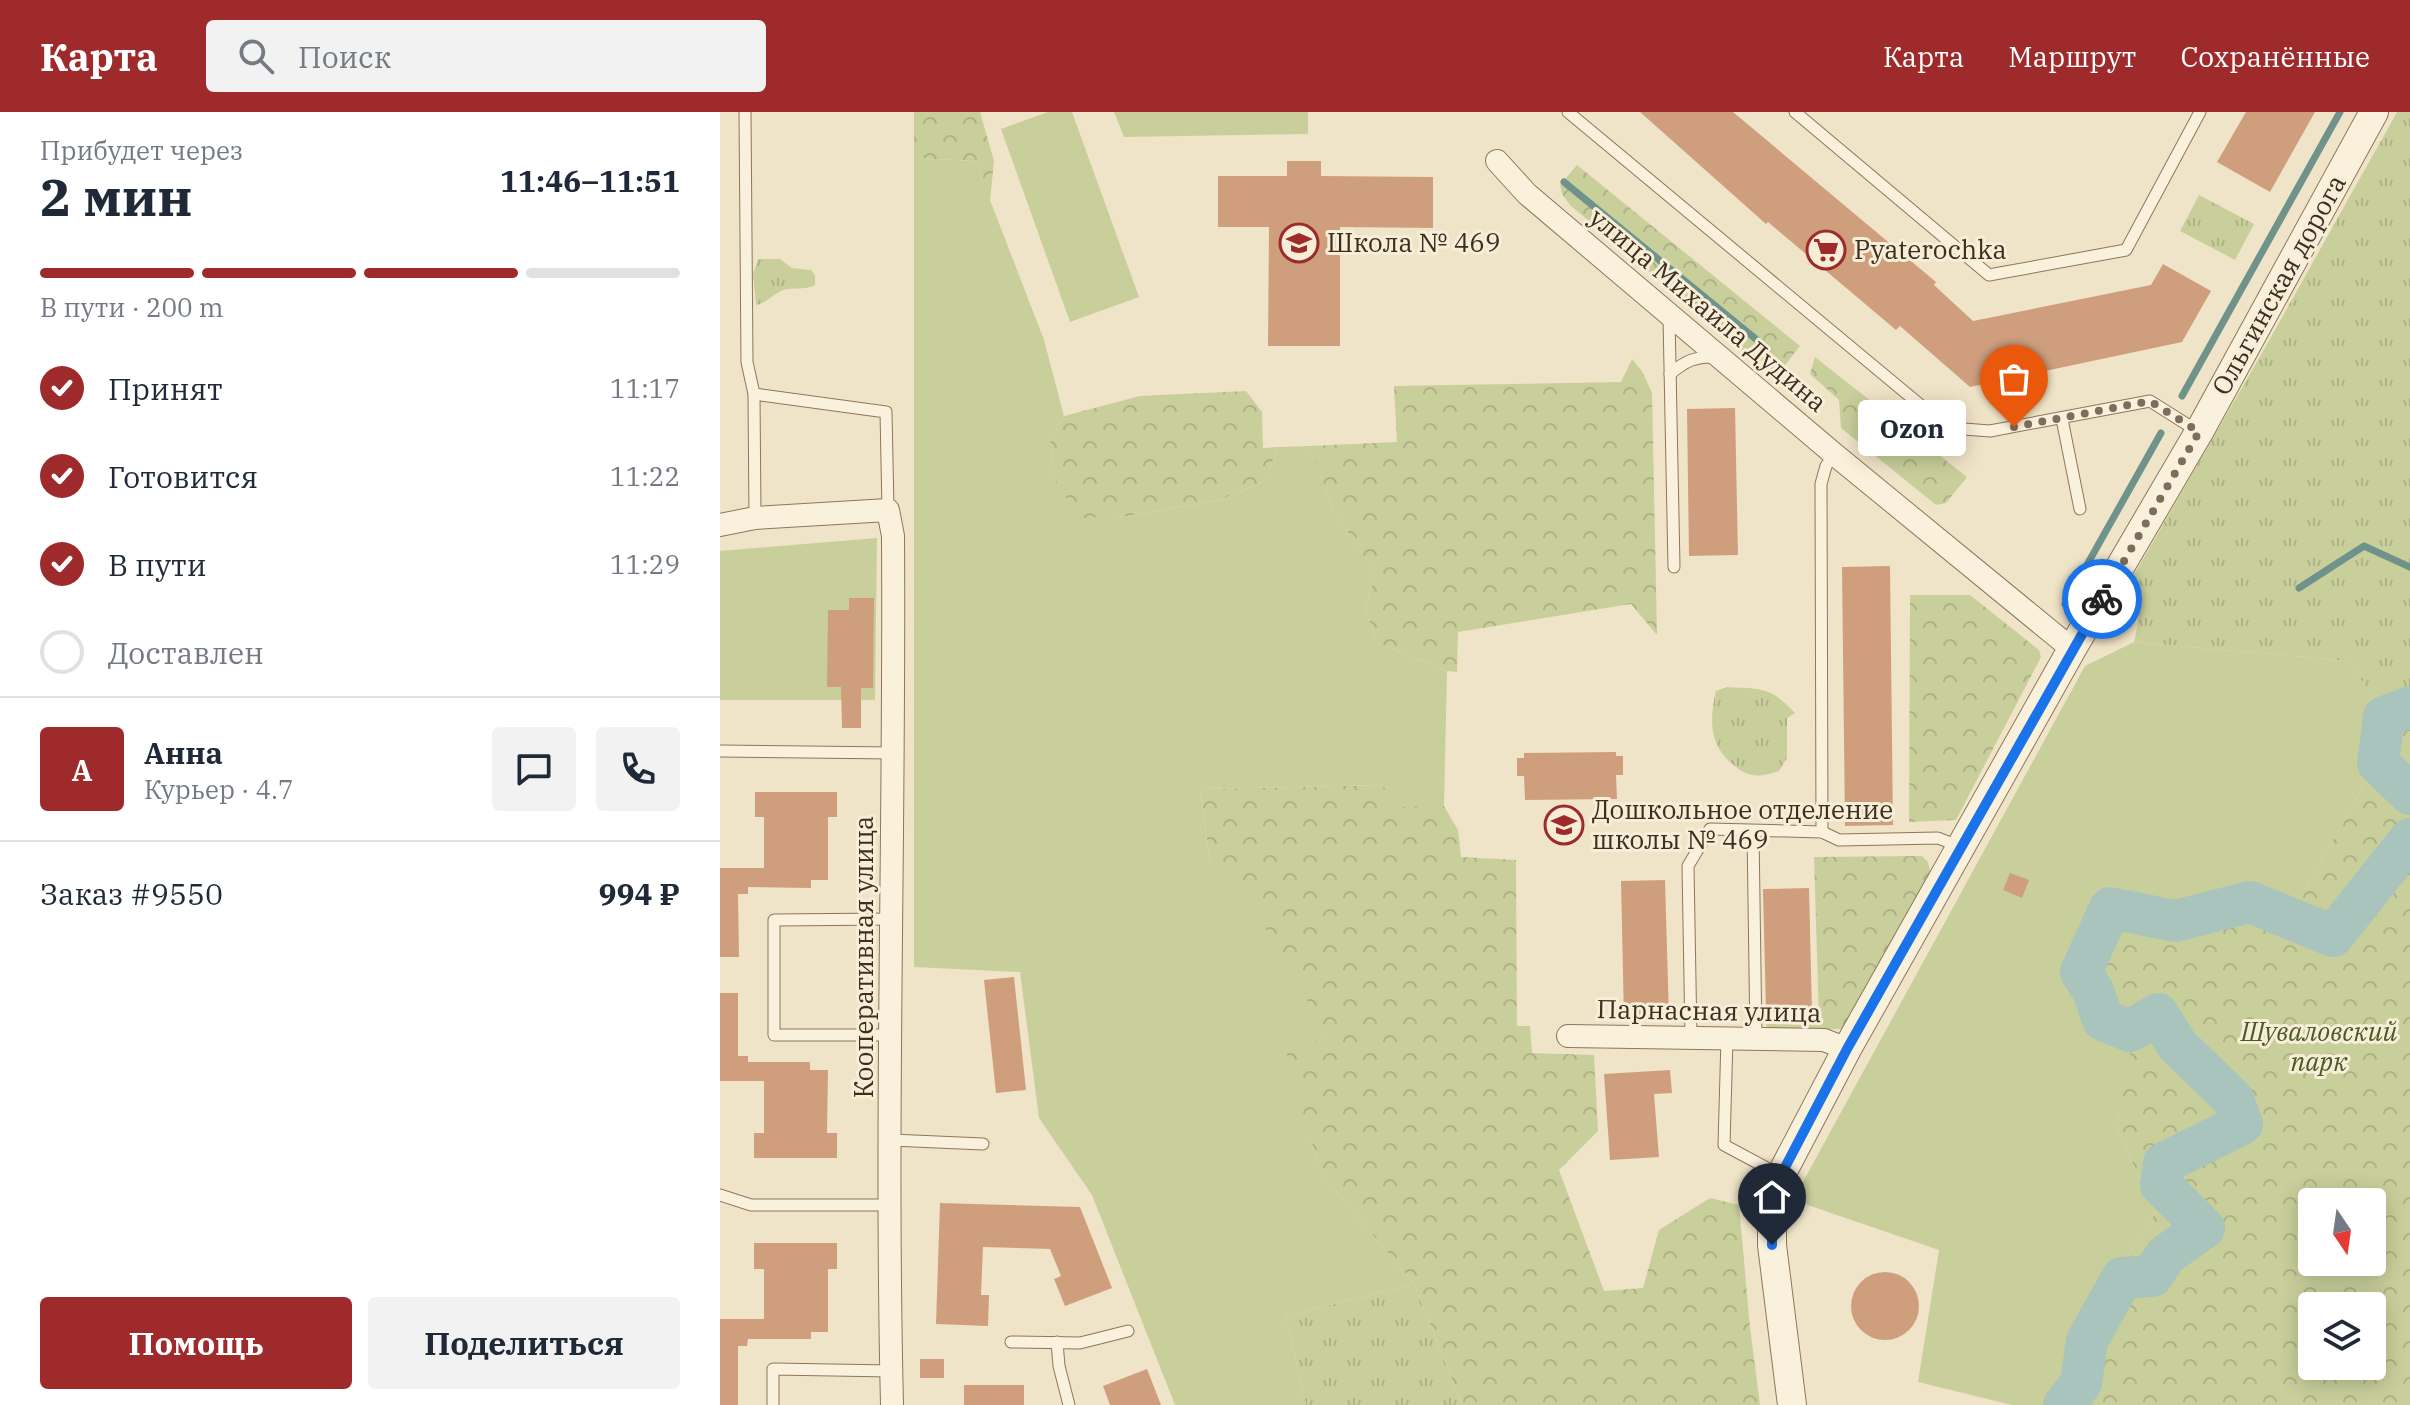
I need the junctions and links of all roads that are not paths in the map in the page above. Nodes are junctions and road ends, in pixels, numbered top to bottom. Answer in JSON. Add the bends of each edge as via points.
{"nodes":[{"id":1,"x":745,"y":112,"type":"edge"},
{"id":2,"x":1568,"y":112,"type":"edge"},
{"id":3,"x":1795,"y":112,"type":"edge"},
{"id":4,"x":2200,"y":112,"type":"edge"},
{"id":5,"x":2374,"y":112,"type":"edge"},
{"id":6,"x":1497,"y":161,"type":"dead end"},
{"id":7,"x":1669,"y":313,"type":"junction"},
{"id":8,"x":1721,"y":358,"type":"junction"},
{"id":9,"x":1670,"y":374,"type":"junction"},
{"id":10,"x":754,"y":394,"type":"junction"},
{"id":11,"x":2062,"y":419,"type":"junction"},
{"id":12,"x":2199,"y":432,"type":"junction"},
{"id":13,"x":1834,"y":454,"type":"junction"},
{"id":14,"x":2080,"y":509,"type":"dead end"},
{"id":15,"x":888,"y":510,"type":"junction"},
{"id":16,"x":755,"y":518,"type":"junction"},
{"id":17,"x":720,"y":525,"type":"edge"},
{"id":18,"x":1674,"y":567,"type":"dead end"},
{"id":19,"x":2072,"y":649,"type":"junction"},
{"id":20,"x":720,"y":751,"type":"edge"},
{"id":21,"x":894,"y":753,"type":"junction"},
{"id":22,"x":1753,"y":831,"type":"junction"},
{"id":23,"x":1822,"y":832,"type":"junction"},
{"id":24,"x":1961,"y":847,"type":"junction"},
{"id":25,"x":891,"y":919,"type":"junction"},
{"id":26,"x":891,"y":1035,"type":"junction"},
{"id":27,"x":1568,"y":1036,"type":"dead end"},
{"id":28,"x":1691,"y":1038,"type":"junction"},
{"id":29,"x":1727,"y":1038,"type":"junction"},
{"id":30,"x":1756,"y":1039,"type":"junction"},
{"id":31,"x":1847,"y":1049,"type":"junction"},
{"id":32,"x":891,"y":1140,"type":"junction"},
{"id":33,"x":983,"y":1144,"type":"dead end"},
{"id":34,"x":1781,"y":1175,"type":"junction"},
{"id":35,"x":720,"y":1195,"type":"edge"},
{"id":36,"x":890,"y":1205,"type":"junction"},
{"id":37,"x":1128,"y":1331,"type":"dead end"},
{"id":38,"x":1011,"y":1342,"type":"dead end"},
{"id":39,"x":1057,"y":1342,"type":"junction"},
{"id":40,"x":892,"y":1371,"type":"junction"},
{"id":41,"x":773,"y":1405,"type":"edge"},
{"id":42,"x":892,"y":1405,"type":"edge"},
{"id":43,"x":1069,"y":1405,"type":"edge"},
{"id":44,"x":1792,"y":1405,"type":"edge"}],
"edges":[{"from":1,"to":10,"type":"lane","via":[[747,362]]},
{"from":2,"to":11,"type":"lane","via":[[1936,418],[1964,429],[1990,431]]},
{"from":3,"to":4,"type":"lane","via":[[1989,275],[2126,250]]},
{"from":5,"to":12,"type":"street","name":"Ольгинская дорога"},
{"from":6,"to":7,"type":"street","name":"улица Михаила Дудина","via":[[1527,194]]},
{"from":7,"to":8,"type":"street","name":"улица Михаила Дудина"},
{"from":7,"to":9,"type":"lane"},
{"from":8,"to":9,"type":"lane","via":[[1686,361]]},
{"from":8,"to":13,"type":"street","name":"улица Михаила Дудина"},
{"from":9,"to":18,"type":"lane"},
{"from":10,"to":15,"type":"lane","via":[[886,412]]},
{"from":10,"to":16,"type":"lane"},
{"from":11,"to":12,"type":"lane","via":[[2150,401]]},
{"from":11,"to":14,"type":"lane"},
{"from":12,"to":19,"type":"street","name":"Ольгинская дорога"},
{"from":13,"to":19,"type":"street","name":"улица Михаила Дудина"},
{"from":13,"to":23,"type":"lane","via":[[1821,484]]},
{"from":15,"to":16,"type":"street"},
{"from":15,"to":21,"type":"street","name":"Кооперативная улица","via":[[893,536]]},
{"from":16,"to":17,"type":"street"},
{"from":19,"to":24,"type":"street","name":"Ольгинская дорога"},
{"from":20,"to":21,"type":"lane"},
{"from":21,"to":25,"type":"street","name":"Кооперативная улица"},
{"from":22,"to":23,"type":"lane"},
{"from":22,"to":28,"type":"lane","via":[[1710,829],[1688,866]]},
{"from":22,"to":30,"type":"lane"},
{"from":23,"to":24,"type":"lane","via":[[1839,840],[1938,838]]},
{"from":24,"to":31,"type":"street","name":"Ольгинская дорога"},
{"from":25,"to":26,"type":"street","name":"Кооперативная улица"},
{"from":25,"to":26,"type":"lane","via":[[774,920],[774,1035]]},
{"from":26,"to":32,"type":"street","name":"Кооперативная улица"},
{"from":27,"to":28,"type":"street","name":"Парнасная улица"},
{"from":28,"to":29,"type":"street","name":"Парнасная улица"},
{"from":29,"to":30,"type":"street","name":"Парнасная улица"},
{"from":29,"to":34,"type":"lane","via":[[1724,1145]]},
{"from":30,"to":31,"type":"street","name":"Парнасная улица","via":[[1824,1040]]},
{"from":31,"to":34,"type":"street","name":"Ольгинская дорога"},
{"from":32,"to":33,"type":"lane"},
{"from":32,"to":36,"type":"street","name":"Кооперативная улица"},
{"from":34,"to":44,"type":"street","name":"Ольгинская дорога","via":[[1772,1208],[1772,1245]]},
{"from":35,"to":36,"type":"lane","via":[[751,1205]]},
{"from":36,"to":40,"type":"street","name":"Кооперативная улица"},
{"from":37,"to":39,"type":"lane","via":[[1080,1343]]},
{"from":38,"to":39,"type":"lane"},
{"from":39,"to":43,"type":"lane"},
{"from":40,"to":41,"type":"lane","via":[[773,1369]]},
{"from":40,"to":42,"type":"street","name":"Кооперативная улица"}]}
